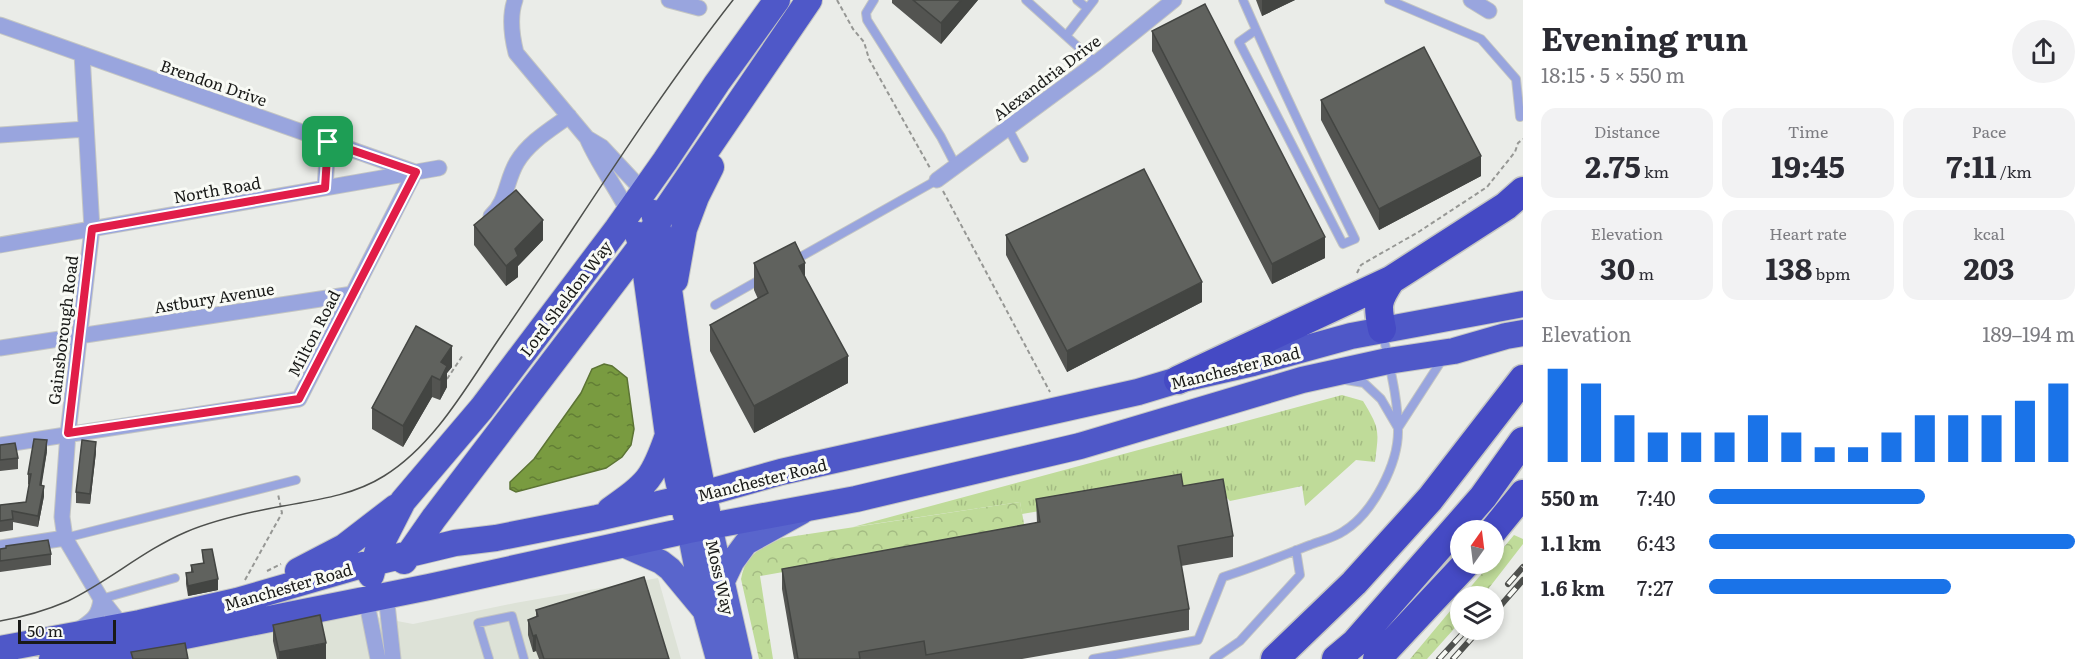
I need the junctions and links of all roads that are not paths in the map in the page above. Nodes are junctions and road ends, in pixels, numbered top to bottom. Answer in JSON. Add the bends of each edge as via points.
{"nodes":[{"id":1,"x":514,"y":0,"type":"edge"},
{"id":2,"x":669,"y":0,"type":"edge"},
{"id":3,"x":777,"y":0,"type":"edge"},
{"id":4,"x":809,"y":0,"type":"edge"},
{"id":5,"x":874,"y":0,"type":"edge"},
{"id":6,"x":1026,"y":0,"type":"edge"},
{"id":7,"x":1077,"y":0,"type":"edge"},
{"id":8,"x":1094,"y":0,"type":"edge"},
{"id":9,"x":1174,"y":0,"type":"edge"},
{"id":10,"x":1243,"y":0,"type":"edge"},
{"id":11,"x":1389,"y":0,"type":"edge"},
{"id":12,"x":1471,"y":0,"type":"edge"},
{"id":13,"x":699,"y":8,"type":"dead end"},
{"id":14,"x":1088,"y":8,"type":"junction"},
{"id":15,"x":1489,"y":11,"type":"dead end"},
{"id":16,"x":0,"y":25,"type":"edge"},
{"id":17,"x":1256,"y":30,"type":"junction"},
{"id":18,"x":1066,"y":36,"type":"junction"},
{"id":19,"x":82,"y":54,"type":"junction"},
{"id":20,"x":1096,"y":63,"type":"junction"},
{"id":21,"x":745,"y":96,"type":"junction"},
{"id":22,"x":569,"y":116,"type":"junction"},
{"id":23,"x":1520,"y":117,"type":"dead end"},
{"id":24,"x":1008,"y":128,"type":"junction"},
{"id":25,"x":86,"y":129,"type":"junction"},
{"id":26,"x":0,"y":135,"type":"edge"},
{"id":27,"x":587,"y":138,"type":"junction"},
{"id":28,"x":328,"y":142,"type":"junction"},
{"id":29,"x":1024,"y":158,"type":"dead end"},
{"id":30,"x":956,"y":166,"type":"junction"},
{"id":31,"x":439,"y":168,"type":"dead end"},
{"id":32,"x":416,"y":172,"type":"junction"},
{"id":33,"x":937,"y":180,"type":"joint"},
{"id":34,"x":325,"y":188,"type":"junction"},
{"id":35,"x":1523,"y":191,"type":"edge"},
{"id":36,"x":645,"y":209,"type":"junction"},
{"id":37,"x":482,"y":224,"type":"edge"},
{"id":38,"x":92,"y":229,"type":"junction"},
{"id":39,"x":0,"y":245,"type":"edge"},
{"id":40,"x":642,"y":245,"type":"junction"},
{"id":41,"x":786,"y":265,"type":"edge"},
{"id":42,"x":766,"y":276,"type":"edge"},
{"id":43,"x":1391,"y":280,"type":"junction"},
{"id":44,"x":353,"y":294,"type":"junction"},
{"id":45,"x":603,"y":296,"type":"junction"},
{"id":46,"x":1522,"y":304,"type":"edge"},
{"id":47,"x":715,"y":305,"type":"dead end"},
{"id":48,"x":661,"y":308,"type":"junction"},
{"id":49,"x":1382,"y":329,"type":"junction"},
{"id":50,"x":1514,"y":334,"type":"edge"},
{"id":51,"x":80,"y":336,"type":"junction"},
{"id":52,"x":0,"y":348,"type":"edge"},
{"id":53,"x":1455,"y":351,"type":"junction"},
{"id":54,"x":1388,"y":361,"type":"junction"},
{"id":55,"x":1253,"y":363,"type":"junction"},
{"id":56,"x":1319,"y":376,"type":"junction"},
{"id":57,"x":1523,"y":379,"type":"edge"},
{"id":58,"x":1178,"y":380,"type":"junction"},
{"id":59,"x":1398,"y":428,"type":"junction"},
{"id":60,"x":68,"y":433,"type":"junction"},
{"id":61,"x":668,"y":435,"type":"junction"},
{"id":62,"x":1523,"y":441,"type":"edge"},
{"id":63,"x":0,"y":445,"type":"edge"},
{"id":64,"x":296,"y":480,"type":"dead end"},
{"id":65,"x":1523,"y":494,"type":"edge"},
{"id":66,"x":693,"y":497,"type":"junction"},
{"id":67,"x":403,"y":501,"type":"junction"},
{"id":68,"x":807,"y":509,"type":"junction"},
{"id":69,"x":597,"y":518,"type":"junction"},
{"id":70,"x":1502,"y":520,"type":"edge"},
{"id":71,"x":700,"y":528,"type":"junction"},
{"id":72,"x":65,"y":538,"type":"junction"},
{"id":73,"x":621,"y":544,"type":"junction"},
{"id":74,"x":0,"y":548,"type":"edge"},
{"id":75,"x":1296,"y":550,"type":"junction"},
{"id":76,"x":407,"y":555,"type":"junction"},
{"id":77,"x":298,"y":571,"type":"joint"},
{"id":78,"x":1457,"y":574,"type":"edge"},
{"id":79,"x":175,"y":578,"type":"dead end"},
{"id":80,"x":722,"y":583,"type":"junction"},
{"id":81,"x":373,"y":586,"type":"junction"},
{"id":82,"x":242,"y":592,"type":"junction"},
{"id":83,"x":101,"y":599,"type":"junction"},
{"id":84,"x":705,"y":612,"type":"junction"},
{"id":85,"x":126,"y":626,"type":"junction"},
{"id":86,"x":0,"y":648,"type":"edge"},
{"id":87,"x":82,"y":649,"type":"edge"},
{"id":88,"x":52,"y":659,"type":"edge"},
{"id":89,"x":378,"y":659,"type":"edge"},
{"id":90,"x":393,"y":659,"type":"edge"},
{"id":91,"x":489,"y":659,"type":"edge"},
{"id":92,"x":524,"y":659,"type":"edge"},
{"id":93,"x":718,"y":659,"type":"edge"},
{"id":94,"x":740,"y":659,"type":"edge"},
{"id":95,"x":1093,"y":659,"type":"edge"},
{"id":96,"x":1214,"y":659,"type":"edge"},
{"id":97,"x":1275,"y":659,"type":"edge"},
{"id":98,"x":1336,"y":659,"type":"edge"},
{"id":99,"x":1377,"y":659,"type":"edge"}],
"edges":[{"from":1,"to":22,"type":"street","via":[[512,38],[516,53]]},
{"from":2,"to":13,"type":"street"},
{"from":3,"to":36,"type":"highway","name":"Lord Sheldon Way","via":[[717,83]]},
{"from":4,"to":21,"type":"highway","name":"Lord Sheldon Way"},
{"from":5,"to":30,"type":"lane","via":[[866,13],[867,20]]},
{"from":6,"to":18,"type":"lane"},
{"from":7,"to":14,"type":"lane"},
{"from":8,"to":14,"type":"lane"},
{"from":9,"to":20,"type":"street","name":"Alexandria Drive"},
{"from":10,"to":17,"type":"lane"},
{"from":11,"to":23,"type":"lane","via":[[1482,39],[1516,79]]},
{"from":12,"to":15,"type":"street"},
{"from":14,"to":18,"type":"lane"},
{"from":16,"to":19,"type":"street","name":"Brendon Drive"},
{"from":17,"to":17,"type":"lane","via":[[1355,238],[1343,244],[1239,42]]},
{"from":18,"to":20,"type":"lane"},
{"from":19,"to":25,"type":"street","name":"Gainsborough Road"},
{"from":19,"to":28,"type":"street","name":"Brendon Drive"},
{"from":20,"to":24,"type":"street","name":"Alexandria Drive"},
{"from":21,"to":36,"type":"highway","name":"Lord Sheldon Way"},
{"from":21,"to":48,"type":"highway","via":[[696,197]]},
{"from":22,"to":27,"type":"street"},
{"from":22,"to":37,"type":"street","via":[[528,146],[515,165],[500,208]]},
{"from":24,"to":29,"type":"lane"},
{"from":24,"to":30,"type":"street","name":"Alexandria Drive"},
{"from":25,"to":26,"type":"street"},
{"from":25,"to":38,"type":"street","name":"Gainsborough Road"},
{"from":27,"to":36,"type":"street","via":[[602,147]]},
{"from":27,"to":36,"type":"street","via":[[618,192]]},
{"from":28,"to":32,"type":"street","name":"Brendon Drive"},
{"from":28,"to":34,"type":"street"},
{"from":30,"to":33,"type":"street","name":"Alexandria Drive"},
{"from":31,"to":32,"type":"street","name":"North Road"},
{"from":32,"to":34,"type":"street","name":"North Road"},
{"from":32,"to":44,"type":"street","name":"Milton Road"},
{"from":33,"to":41,"type":"lane"},
{"from":34,"to":38,"type":"street","name":"North Road"},
{"from":35,"to":43,"type":"highway"},
{"from":36,"to":40,"type":"highway","name":"Lord Sheldon Way"},
{"from":36,"to":48,"type":"highway","via":[[664,250]]},
{"from":36,"to":67,"type":"highway","name":"Lord Sheldon Way"},
{"from":38,"to":39,"type":"street","name":"North Road"},
{"from":38,"to":51,"type":"street","name":"Gainsborough Road"},
{"from":40,"to":45,"type":"highway","name":"Lord Sheldon Way"},
{"from":40,"to":48,"type":"highway"},
{"from":42,"to":47,"type":"lane"},
{"from":43,"to":49,"type":"highway","via":[[1379,298]]},
{"from":43,"to":58,"type":"highway"},
{"from":44,"to":51,"type":"street","name":"Astbury Avenue"},
{"from":44,"to":60,"type":"street","name":"Milton Road","via":[[299,399]]},
{"from":45,"to":48,"type":"highway","via":[[627,294]]},
{"from":45,"to":76,"type":"highway","name":"Lord Sheldon Way"},
{"from":46,"to":49,"type":"highway","name":"Manchester Road"},
{"from":48,"to":61,"type":"highway"},
{"from":48,"to":66,"type":"highway","via":[[678,355]]},
{"from":49,"to":50,"type":"highway","via":[[1394,339],[1414,341],[1466,333]]},
{"from":49,"to":54,"type":"lane"},
{"from":49,"to":55,"type":"highway","name":"Manchester Road"},
{"from":50,"to":53,"type":"highway","name":"Manchester Road"},
{"from":51,"to":52,"type":"street","name":"Astbury Avenue"},
{"from":51,"to":60,"type":"street","name":"Gainsborough Road"},
{"from":53,"to":54,"type":"highway","name":"Manchester Road"},
{"from":53,"to":59,"type":"lane","via":[[1440,363]]},
{"from":54,"to":55,"type":"highway","via":[[1380,352],[1367,349],[1303,364]]},
{"from":54,"to":56,"type":"highway","name":"Manchester Road"},
{"from":54,"to":59,"type":"lane"},
{"from":55,"to":58,"type":"highway","name":"Manchester Road"},
{"from":56,"to":59,"type":"lane","via":[[1365,383],[1381,399]]},
{"from":56,"to":68,"type":"highway","name":"Manchester Road","via":[[1080,446]]},
{"from":57,"to":97,"type":"highway","via":[[1430,499],[1354,583]]},
{"from":58,"to":66,"type":"highway","name":"Manchester Road","via":[[1060,411],[781,472]]},
{"from":59,"to":75,"type":"lane","via":[[1397,451],[1367,510],[1344,531]]},
{"from":60,"to":63,"type":"street"},
{"from":60,"to":72,"type":"street","name":"Gainsborough Road","via":[[62,517]]},
{"from":61,"to":66,"type":"highway"},
{"from":61,"to":69,"type":"highway","via":[[649,479]]},
{"from":62,"to":98,"type":"highway","via":[[1483,497],[1355,643]]},
{"from":64,"to":72,"type":"lane"},
{"from":65,"to":70,"type":"highway"},
{"from":66,"to":69,"type":"highway","name":"Manchester Road"},
{"from":66,"to":71,"type":"highway","name":"Moss Way"},
{"from":67,"to":77,"type":"highway","via":[[344,547]]},
{"from":67,"to":81,"type":"highway","name":"Lord Sheldon Way","via":[[378,550]]},
{"from":68,"to":71,"type":"highway","name":"Manchester Road"},
{"from":68,"to":80,"type":"main road","via":[[746,543]]},
{"from":69,"to":76,"type":"highway","name":"Manchester Road"},
{"from":71,"to":73,"type":"highway","name":"Manchester Road"},
{"from":71,"to":80,"type":"main road","name":"Moss Way"},
{"from":71,"to":84,"type":"main road","name":"Moss Way"},
{"from":72,"to":74,"type":"street"},
{"from":72,"to":83,"type":"street","name":"Gainsborough Road"},
{"from":73,"to":81,"type":"highway","name":"Manchester Road"},
{"from":73,"to":84,"type":"main road","via":[[670,569]]},
{"from":75,"to":95,"type":"lane","via":[[1223,577],[1198,640]]},
{"from":75,"to":96,"type":"lane","via":[[1300,575],[1240,641]]},
{"from":76,"to":81,"type":"highway","name":"Manchester Road"},
{"from":76,"to":81,"type":"highway","name":"Lord Sheldon Way"},
{"from":77,"to":82,"type":"main road"},
{"from":78,"to":99,"type":"highway"},
{"from":79,"to":83,"type":"lane"},
{"from":80,"to":94,"type":"main road","name":"Moss Way"},
{"from":81,"to":82,"type":"highway","name":"Manchester Road"},
{"from":81,"to":87,"type":"highway","name":"Manchester Road","via":[[155,642]]},
{"from":81,"to":89,"type":"street"},
{"from":81,"to":90,"type":"street"},
{"from":82,"to":85,"type":"highway","name":"Manchester Road"},
{"from":83,"to":85,"type":"street","name":"Gainsborough Road"},
{"from":83,"to":87,"type":"street"},
{"from":84,"to":93,"type":"main road","name":"Moss Way"},
{"from":85,"to":87,"type":"highway","name":"Manchester Road"},
{"from":86,"to":87,"type":"highway","name":"Manchester Road"},
{"from":87,"to":88,"type":"highway","name":"Manchester Road"},
{"from":91,"to":92,"type":"lane","via":[[478,623],[512,616]]}]}
